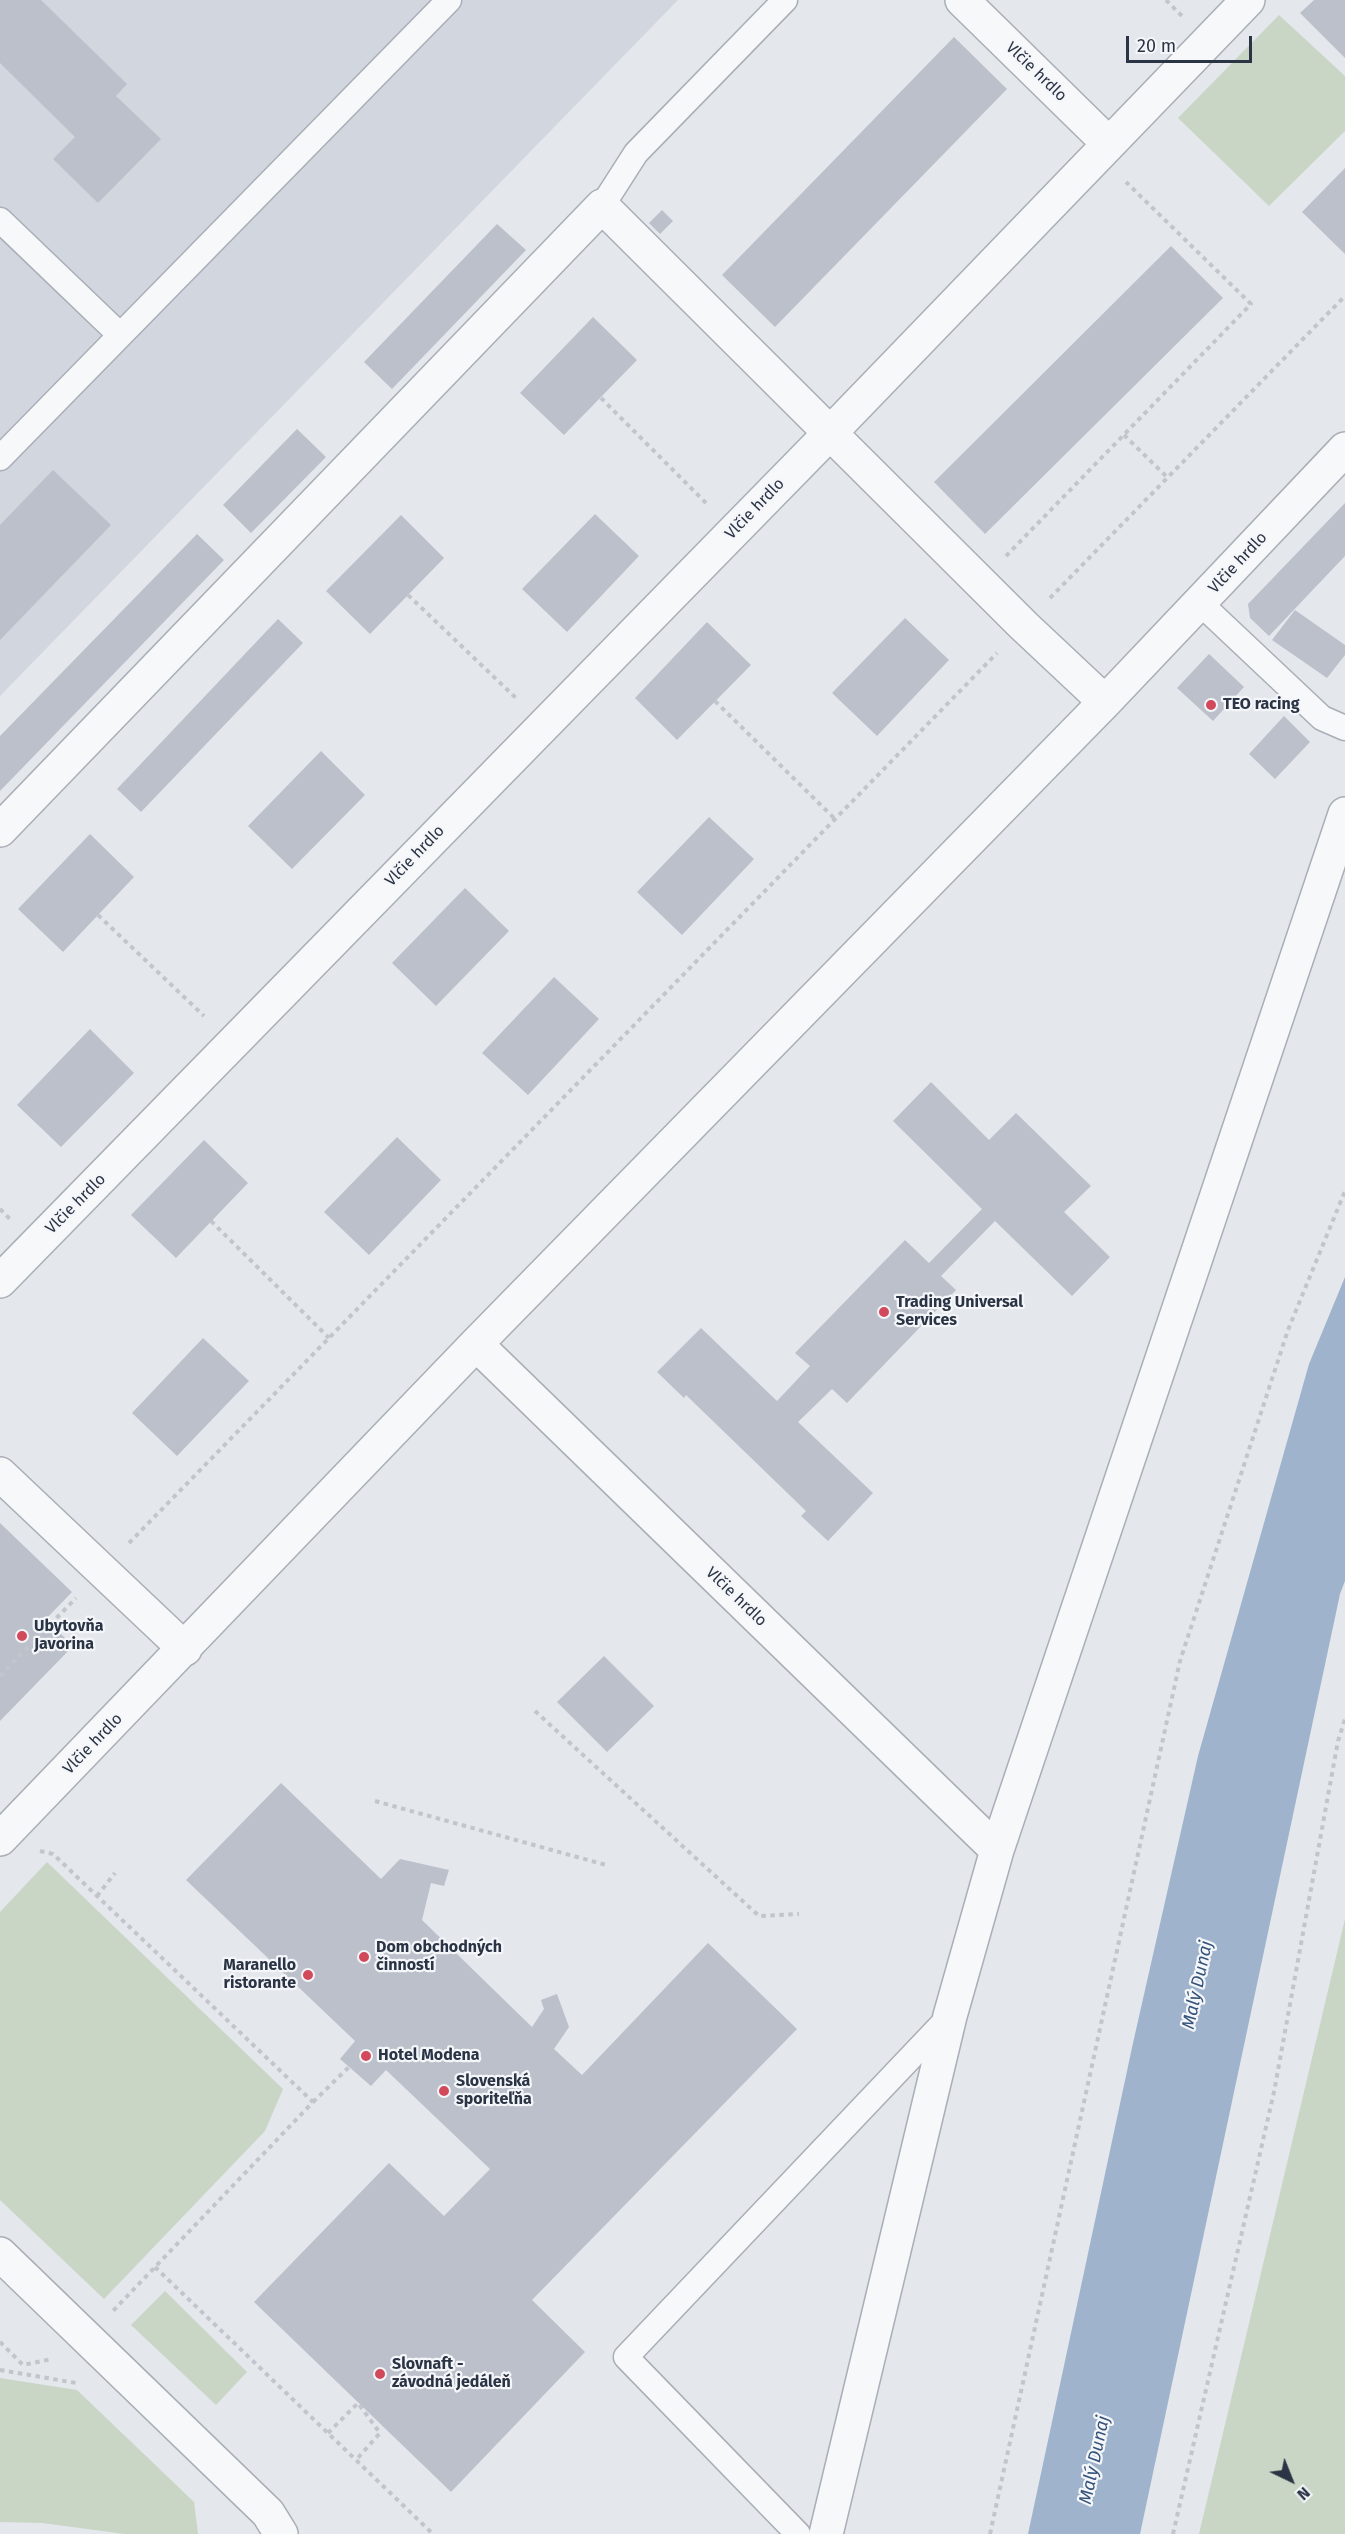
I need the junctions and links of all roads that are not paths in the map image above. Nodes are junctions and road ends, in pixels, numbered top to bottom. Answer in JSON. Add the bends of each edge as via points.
{"nodes":[{"id":1,"x":449,"y":0,"type":"edge"},
{"id":2,"x":785,"y":0,"type":"edge"},
{"id":3,"x":962,"y":0,"type":"edge"},
{"id":4,"x":1248,"y":0,"type":"edge"},
{"id":5,"x":1104,"y":150,"type":"junction"},
{"id":6,"x":602,"y":206,"type":"junction"},
{"id":7,"x":0,"y":220,"type":"edge"},
{"id":8,"x":120,"y":335,"type":"junction"},
{"id":9,"x":831,"y":432,"type":"junction"},
{"id":10,"x":1345,"y":449,"type":"edge"},
{"id":11,"x":0,"y":458,"type":"edge"},
{"id":12,"x":1200,"y":603,"type":"junction"},
{"id":13,"x":1105,"y":702,"type":"junction"},
{"id":14,"x":1345,"y":728,"type":"edge"},
{"id":15,"x":1345,"y":814,"type":"edge"},
{"id":16,"x":0,"y":830,"type":"edge"},
{"id":17,"x":0,"y":1281,"type":"edge"},
{"id":18,"x":476,"y":1344,"type":"junction"},
{"id":19,"x":0,"y":1474,"type":"edge"},
{"id":20,"x":185,"y":1649,"type":"junction"},
{"id":21,"x":6,"y":1832,"type":"edge"},
{"id":22,"x":997,"y":1850,"type":"junction"},
{"id":23,"x":950,"y":2016,"type":"junction"},
{"id":24,"x":0,"y":2254,"type":"edge"},
{"id":25,"x":282,"y":2534,"type":"edge"},
{"id":26,"x":798,"y":2534,"type":"edge"},
{"id":27,"x":826,"y":2534,"type":"edge"}],
"edges":[{"from":1,"to":8,"type":"lane"},
{"from":2,"to":6,"type":"lane","via":[[636,153]]},
{"from":3,"to":5,"type":"street","name":"Vlčie hrdlo"},
{"from":4,"to":5,"type":"street","name":"Vlčie hrdlo"},
{"from":5,"to":9,"type":"street","name":"Vlčie hrdlo"},
{"from":6,"to":9,"type":"street"},
{"from":6,"to":16,"type":"street"},
{"from":7,"to":8,"type":"lane"},
{"from":8,"to":11,"type":"lane"},
{"from":9,"to":13,"type":"street"},
{"from":9,"to":17,"type":"street","name":"Vlčie hrdlo"},
{"from":10,"to":12,"type":"street","name":"Vlčie hrdlo"},
{"from":12,"to":13,"type":"street","name":"Vlčie hrdlo"},
{"from":12,"to":14,"type":"lane","via":[[1322,718]]},
{"from":13,"to":18,"type":"street","name":"Vlčie hrdlo"},
{"from":15,"to":22,"type":"street"},
{"from":18,"to":20,"type":"street","name":"Vlčie hrdlo"},
{"from":18,"to":22,"type":"street","name":"Vlčie hrdlo"},
{"from":19,"to":20,"type":"street"},
{"from":20,"to":21,"type":"street","name":"Vlčie hrdlo"},
{"from":22,"to":23,"type":"street"},
{"from":23,"to":26,"type":"lane","via":[[626,2357]]},
{"from":23,"to":27,"type":"street"},
{"from":24,"to":25,"type":"street","via":[[268,2513]]}]}
